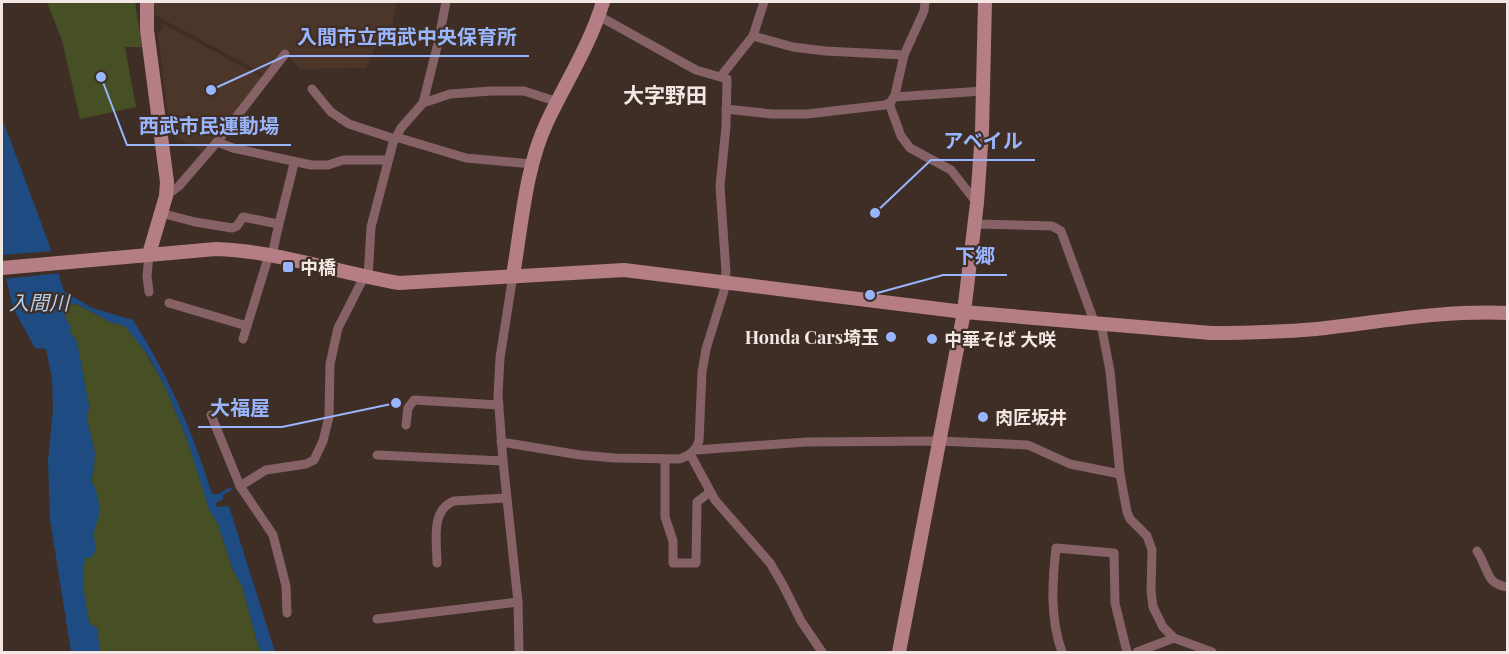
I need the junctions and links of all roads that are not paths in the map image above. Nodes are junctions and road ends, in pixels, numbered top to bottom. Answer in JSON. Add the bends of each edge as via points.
{"nodes":[{"id":1,"x":147,"y":2,"type":"edge"},
{"id":2,"x":446,"y":2,"type":"edge"},
{"id":3,"x":603,"y":2,"type":"edge"},
{"id":4,"x":764,"y":2,"type":"edge"},
{"id":5,"x":925,"y":2,"type":"edge"},
{"id":6,"x":985,"y":2,"type":"edge"},
{"id":7,"x":599,"y":16,"type":"junction"},
{"id":8,"x":753,"y":36,"type":"junction"},
{"id":9,"x":285,"y":54,"type":"dead end"},
{"id":10,"x":904,"y":56,"type":"junction"},
{"id":11,"x":721,"y":76,"type":"junction"},
{"id":12,"x":312,"y":89,"type":"dead end"},
{"id":13,"x":983,"y":91,"type":"junction"},
{"id":14,"x":891,"y":100,"type":"junction"},
{"id":15,"x":558,"y":102,"type":"junction"},
{"id":16,"x":423,"y":103,"type":"junction"},
{"id":17,"x":726,"y":109,"type":"junction"},
{"id":18,"x":395,"y":138,"type":"junction"},
{"id":19,"x":217,"y":142,"type":"junction"},
{"id":20,"x":388,"y":160,"type":"junction"},
{"id":21,"x":294,"y":162,"type":"junction"},
{"id":22,"x":532,"y":164,"type":"junction"},
{"id":23,"x":166,"y":196,"type":"junction"},
{"id":24,"x":977,"y":203,"type":"junction"},
{"id":25,"x":161,"y":213,"type":"junction"},
{"id":26,"x":278,"y":224,"type":"junction"},
{"id":27,"x":975,"y":224,"type":"junction"},
{"id":28,"x":147,"y":254,"type":"junction"},
{"id":29,"x":270,"y":255,"type":"junction"},
{"id":30,"x":2,"y":268,"type":"edge"},
{"id":31,"x":513,"y":275,"type":"junction"},
{"id":32,"x":366,"y":278,"type":"junction"},
{"id":33,"x":726,"y":281,"type":"junction"},
{"id":34,"x":149,"y":292,"type":"dead end"},
{"id":35,"x":169,"y":303,"type":"dead end"},
{"id":36,"x":964,"y":312,"type":"junction"},
{"id":37,"x":1508,"y":313,"type":"edge"},
{"id":38,"x":1098,"y":324,"type":"junction"},
{"id":39,"x":247,"y":326,"type":"junction"},
{"id":40,"x":243,"y":339,"type":"dead end"},
{"id":41,"x":499,"y":405,"type":"junction"},
{"id":42,"x":211,"y":415,"type":"dead end"},
{"id":43,"x":406,"y":424,"type":"dead end"},
{"id":44,"x":939,"y":441,"type":"junction"},
{"id":45,"x":501,"y":442,"type":"junction"},
{"id":46,"x":693,"y":452,"type":"junction"},
{"id":47,"x":376,"y":455,"type":"dead end"},
{"id":48,"x":664,"y":459,"type":"junction"},
{"id":49,"x":503,"y":461,"type":"junction"},
{"id":50,"x":1120,"y":474,"type":"junction"},
{"id":51,"x":240,"y":486,"type":"junction"},
{"id":52,"x":711,"y":492,"type":"junction"},
{"id":53,"x":506,"y":498,"type":"junction"},
{"id":54,"x":1477,"y":551,"type":"dead end"},
{"id":55,"x":437,"y":563,"type":"dead end"},
{"id":56,"x":1508,"y":587,"type":"edge"},
{"id":57,"x":518,"y":602,"type":"junction"},
{"id":58,"x":287,"y":613,"type":"dead end"},
{"id":59,"x":377,"y":619,"type":"dead end"},
{"id":60,"x":1174,"y":638,"type":"junction"},
{"id":61,"x":519,"y":652,"type":"edge"},
{"id":62,"x":822,"y":652,"type":"edge"},
{"id":63,"x":899,"y":652,"type":"edge"},
{"id":64,"x":1062,"y":652,"type":"edge"},
{"id":65,"x":1127,"y":652,"type":"edge"},
{"id":66,"x":1137,"y":652,"type":"edge"},
{"id":67,"x":1212,"y":652,"type":"edge"}],
"edges":[{"from":1,"to":23,"type":"street","via":[[147,30],[167,172]]},
{"from":2,"to":16,"type":"street"},
{"from":3,"to":7,"type":"street"},
{"from":4,"to":8,"type":"street"},
{"from":5,"to":10,"type":"street"},
{"from":6,"to":13,"type":"street"},
{"from":7,"to":11,"type":"street","via":[[696,70]]},
{"from":7,"to":15,"type":"street"},
{"from":8,"to":10,"type":"street","via":[[825,51]]},
{"from":8,"to":11,"type":"street"},
{"from":9,"to":19,"type":"street"},
{"from":10,"to":14,"type":"street"},
{"from":11,"to":17,"type":"street","via":[[727,79]]},
{"from":12,"to":18,"type":"street","via":[[331,112],[349,124]]},
{"from":13,"to":14,"type":"street"},
{"from":13,"to":24,"type":"street"},
{"from":14,"to":17,"type":"street","via":[[807,114]]},
{"from":14,"to":24,"type":"street","via":[[902,136],[910,148],[951,170]]},
{"from":15,"to":16,"type":"street","via":[[524,91],[491,91],[450,94]]},
{"from":15,"to":22,"type":"street"},
{"from":16,"to":18,"type":"street"},
{"from":17,"to":33,"type":"street","via":[[720,186]]},
{"from":18,"to":20,"type":"street"},
{"from":18,"to":22,"type":"street","via":[[466,158]]},
{"from":19,"to":21,"type":"street"},
{"from":19,"to":23,"type":"street"},
{"from":20,"to":21,"type":"street","via":[[343,160],[328,165]]},
{"from":20,"to":32,"type":"street","via":[[371,227]]},
{"from":21,"to":26,"type":"street"},
{"from":22,"to":31,"type":"street"},
{"from":23,"to":25,"type":"street"},
{"from":24,"to":27,"type":"street"},
{"from":25,"to":26,"type":"street","via":[[232,228],[243,217]]},
{"from":25,"to":28,"type":"street"},
{"from":26,"to":29,"type":"street"},
{"from":27,"to":36,"type":"street"},
{"from":27,"to":38,"type":"street","via":[[1052,226],[1061,231]]},
{"from":28,"to":29,"type":"street","via":[[235,249]]},
{"from":28,"to":30,"type":"street"},
{"from":28,"to":34,"type":"street"},
{"from":29,"to":32,"type":"street"},
{"from":29,"to":39,"type":"street"},
{"from":31,"to":32,"type":"street","via":[[420,283]]},
{"from":31,"to":33,"type":"street","via":[[624,270]]},
{"from":31,"to":41,"type":"street","via":[[500,358]]},
{"from":32,"to":51,"type":"street","via":[[338,328],[330,364],[329,417],[314,460],[266,470]]},
{"from":33,"to":36,"type":"street"},
{"from":33,"to":46,"type":"street","via":[[706,349],[700,392],[701,433]]},
{"from":35,"to":39,"type":"street"},
{"from":36,"to":38,"type":"street"},
{"from":36,"to":44,"type":"street"},
{"from":37,"to":38,"type":"street","via":[[1449,312],[1250,333]]},
{"from":38,"to":50,"type":"street","via":[[1110,371]]},
{"from":39,"to":40,"type":"street"},
{"from":41,"to":43,"type":"street","via":[[414,400],[408,408]]},
{"from":41,"to":45,"type":"street"},
{"from":42,"to":51,"type":"street"},
{"from":44,"to":46,"type":"street","via":[[806,442]]},
{"from":44,"to":50,"type":"street","via":[[1028,445],[1070,464]]},
{"from":44,"to":63,"type":"street"},
{"from":45,"to":48,"type":"street","via":[[580,455]]},
{"from":45,"to":49,"type":"street"},
{"from":46,"to":48,"type":"street","via":[[679,459]]},
{"from":46,"to":52,"type":"street"},
{"from":47,"to":49,"type":"street"},
{"from":48,"to":52,"type":"street","via":[[664,517],[673,541],[673,563],[696,563],[697,502]]},
{"from":49,"to":53,"type":"street"},
{"from":50,"to":60,"type":"street","via":[[1130,519],[1151,543],[1153,607]]},
{"from":51,"to":58,"type":"street","via":[[273,535],[286,586]]},
{"from":52,"to":62,"type":"street","via":[[770,563]]},
{"from":53,"to":55,"type":"street","via":[[447,504],[437,522]]},
{"from":53,"to":57,"type":"street"},
{"from":54,"to":56,"type":"street","via":[[1492,582]]},
{"from":57,"to":59,"type":"street"},
{"from":57,"to":61,"type":"street"},
{"from":60,"to":66,"type":"street"},
{"from":60,"to":67,"type":"street"},
{"from":64,"to":65,"type":"street","via":[[1055,633],[1056,548],[1114,553],[1115,603]]}]}
